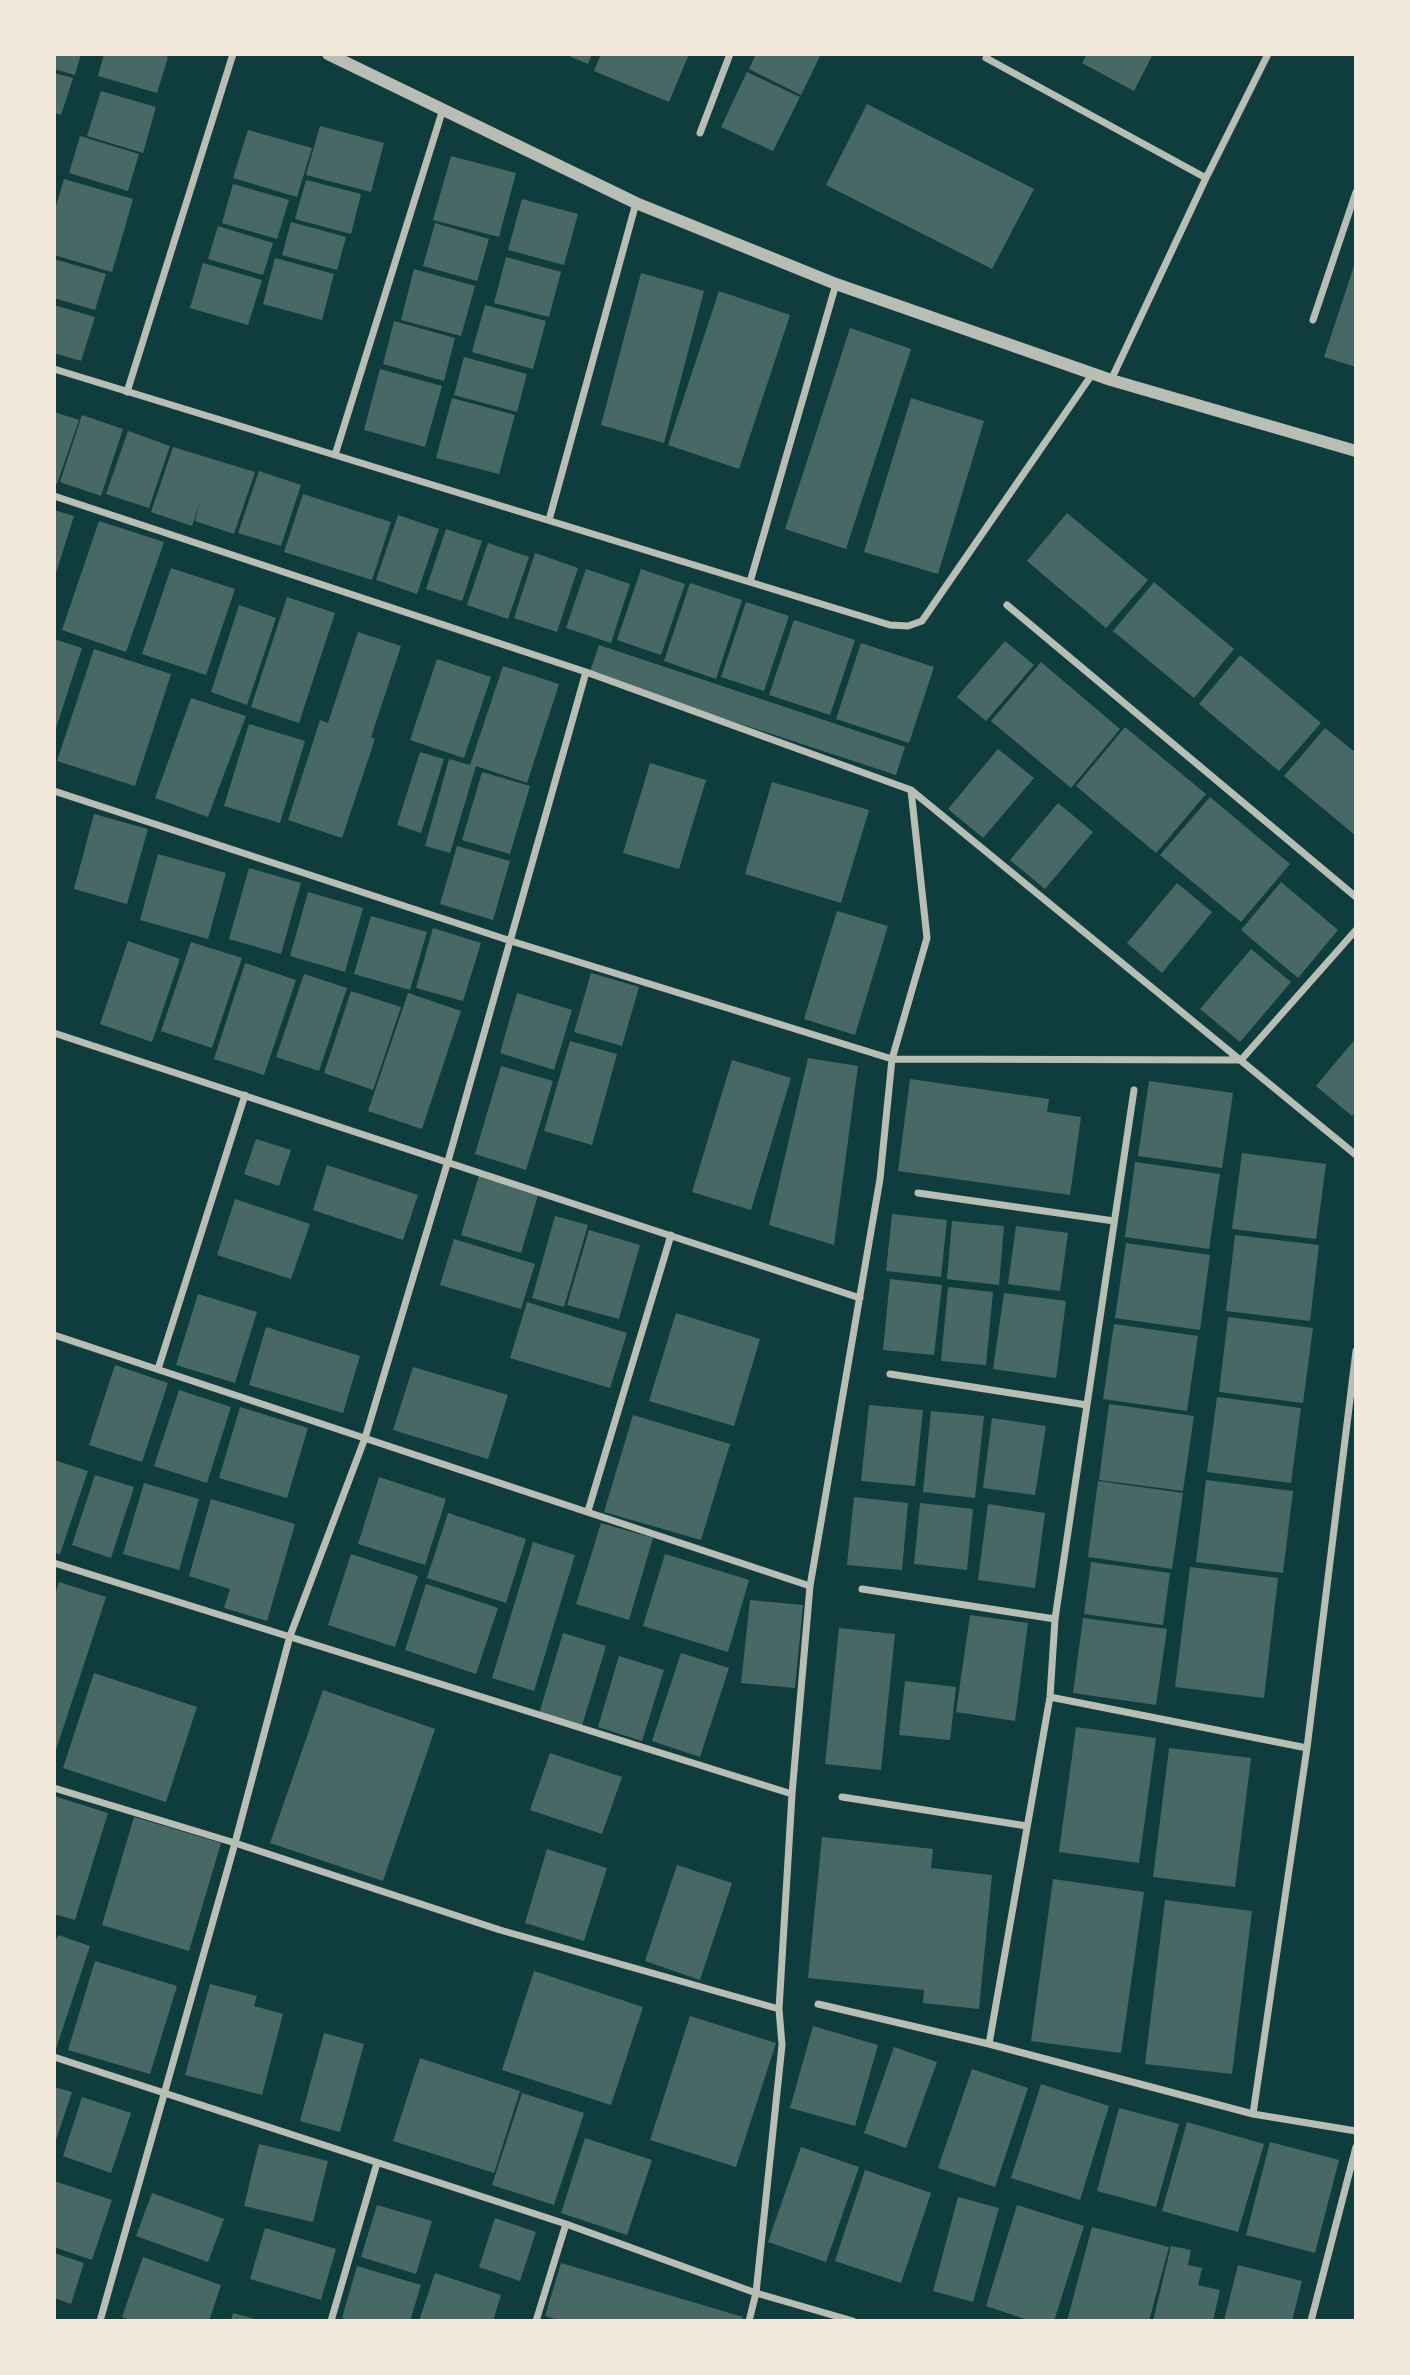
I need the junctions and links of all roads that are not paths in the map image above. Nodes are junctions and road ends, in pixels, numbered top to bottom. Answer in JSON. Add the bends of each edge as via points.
{"nodes":[{"id":1,"x":233,"y":54,"type":"edge"},
{"id":2,"x":328,"y":54,"type":"edge"},
{"id":3,"x":730,"y":54,"type":"edge"},
{"id":4,"x":988,"y":54,"type":"edge"},
{"id":5,"x":1268,"y":54,"type":"edge"},
{"id":6,"x":443,"y":109,"type":"junction"},
{"id":7,"x":700,"y":133,"type":"dead end"},
{"id":8,"x":1206,"y":178,"type":"junction"},
{"id":9,"x":1356,"y":192,"type":"edge"},
{"id":10,"x":636,"y":203,"type":"junction"},
{"id":11,"x":836,"y":284,"type":"junction"},
{"id":12,"x":1313,"y":320,"type":"dead end"},
{"id":13,"x":54,"y":369,"type":"edge"},
{"id":14,"x":1093,"y":373,"type":"junction"},
{"id":15,"x":1111,"y":380,"type":"junction"},
{"id":16,"x":127,"y":391,"type":"junction"},
{"id":17,"x":1356,"y":451,"type":"edge"},
{"id":18,"x":335,"y":455,"type":"junction"},
{"id":19,"x":54,"y":496,"type":"edge"},
{"id":20,"x":549,"y":520,"type":"junction"},
{"id":21,"x":750,"y":582,"type":"junction"},
{"id":22,"x":1007,"y":605,"type":"dead end"},
{"id":23,"x":586,"y":673,"type":"junction"},
{"id":24,"x":911,"y":790,"type":"junction"},
{"id":25,"x":54,"y":791,"type":"edge"},
{"id":26,"x":1356,"y":897,"type":"edge"},
{"id":27,"x":1356,"y":930,"type":"edge"},
{"id":28,"x":511,"y":941,"type":"junction"},
{"id":29,"x":54,"y":1033,"type":"edge"},
{"id":30,"x":892,"y":1059,"type":"junction"},
{"id":31,"x":1241,"y":1060,"type":"junction"},
{"id":32,"x":1134,"y":1090,"type":"dead end"},
{"id":33,"x":245,"y":1095,"type":"junction"},
{"id":34,"x":1356,"y":1155,"type":"edge"},
{"id":35,"x":448,"y":1161,"type":"junction"},
{"id":36,"x":918,"y":1193,"type":"dead end"},
{"id":37,"x":1114,"y":1221,"type":"junction"},
{"id":38,"x":671,"y":1235,"type":"junction"},
{"id":39,"x":860,"y":1298,"type":"junction"},
{"id":40,"x":54,"y":1335,"type":"edge"},
{"id":41,"x":1356,"y":1351,"type":"edge"},
{"id":42,"x":158,"y":1369,"type":"junction"},
{"id":43,"x":890,"y":1374,"type":"dead end"},
{"id":44,"x":1087,"y":1405,"type":"junction"},
{"id":45,"x":365,"y":1438,"type":"junction"},
{"id":46,"x":588,"y":1511,"type":"junction"},
{"id":47,"x":54,"y":1563,"type":"edge"},
{"id":48,"x":810,"y":1586,"type":"junction"},
{"id":49,"x":862,"y":1589,"type":"dead end"},
{"id":50,"x":1055,"y":1619,"type":"junction"},
{"id":51,"x":289,"y":1636,"type":"junction"},
{"id":52,"x":1050,"y":1697,"type":"junction"},
{"id":53,"x":1307,"y":1748,"type":"junction"},
{"id":54,"x":54,"y":1788,"type":"edge"},
{"id":55,"x":792,"y":1794,"type":"junction"},
{"id":56,"x":842,"y":1797,"type":"dead end"},
{"id":57,"x":1027,"y":1826,"type":"junction"},
{"id":58,"x":235,"y":1843,"type":"junction"},
{"id":59,"x":818,"y":2004,"type":"dead end"},
{"id":60,"x":779,"y":2009,"type":"junction"},
{"id":61,"x":989,"y":2044,"type":"junction"},
{"id":62,"x":54,"y":2057,"type":"edge"},
{"id":63,"x":163,"y":2093,"type":"junction"},
{"id":64,"x":1253,"y":2114,"type":"junction"},
{"id":65,"x":1356,"y":2131,"type":"edge"},
{"id":66,"x":1356,"y":2147,"type":"edge"},
{"id":67,"x":377,"y":2163,"type":"junction"},
{"id":68,"x":566,"y":2224,"type":"junction"},
{"id":69,"x":756,"y":2292,"type":"junction"},
{"id":70,"x":100,"y":2321,"type":"edge"},
{"id":71,"x":331,"y":2321,"type":"edge"},
{"id":72,"x":536,"y":2321,"type":"edge"},
{"id":73,"x":749,"y":2321,"type":"edge"},
{"id":74,"x":853,"y":2321,"type":"edge"},
{"id":75,"x":1311,"y":2321,"type":"edge"}],
"edges":[{"from":1,"to":16,"type":"street"},
{"from":2,"to":6,"type":"street"},
{"from":3,"to":7,"type":"street"},
{"from":4,"to":8,"type":"street","via":[[986,58]]},
{"from":5,"to":8,"type":"street"},
{"from":6,"to":10,"type":"street"},
{"from":6,"to":18,"type":"street"},
{"from":8,"to":15,"type":"street"},
{"from":9,"to":12,"type":"street"},
{"from":10,"to":11,"type":"street"},
{"from":10,"to":20,"type":"street"},
{"from":11,"to":14,"type":"street"},
{"from":11,"to":21,"type":"street"},
{"from":13,"to":16,"type":"street"},
{"from":14,"to":15,"type":"street"},
{"from":14,"to":21,"type":"street","via":[[922,621],[890,625]]},
{"from":15,"to":17,"type":"street"},
{"from":16,"to":18,"type":"street"},
{"from":18,"to":20,"type":"street"},
{"from":19,"to":23,"type":"street"},
{"from":20,"to":21,"type":"street"},
{"from":22,"to":26,"type":"street"},
{"from":23,"to":24,"type":"street"},
{"from":23,"to":28,"type":"street"},
{"from":24,"to":30,"type":"street","via":[[927,938]]},
{"from":24,"to":31,"type":"street"},
{"from":25,"to":28,"type":"street"},
{"from":27,"to":31,"type":"street"},
{"from":28,"to":30,"type":"street"},
{"from":28,"to":35,"type":"street"},
{"from":29,"to":33,"type":"street"},
{"from":30,"to":31,"type":"street"},
{"from":30,"to":39,"type":"street","via":[[880,1179]]},
{"from":31,"to":34,"type":"street"},
{"from":32,"to":37,"type":"street"},
{"from":33,"to":35,"type":"street"},
{"from":33,"to":42,"type":"street"},
{"from":35,"to":38,"type":"street"},
{"from":35,"to":45,"type":"street"},
{"from":36,"to":37,"type":"street"},
{"from":37,"to":44,"type":"street"},
{"from":38,"to":39,"type":"street"},
{"from":38,"to":46,"type":"street"},
{"from":39,"to":48,"type":"street"},
{"from":40,"to":42,"type":"street"},
{"from":41,"to":53,"type":"street"},
{"from":42,"to":45,"type":"street"},
{"from":43,"to":44,"type":"street"},
{"from":44,"to":50,"type":"street"},
{"from":45,"to":46,"type":"street"},
{"from":45,"to":51,"type":"street"},
{"from":46,"to":48,"type":"street"},
{"from":47,"to":51,"type":"street"},
{"from":48,"to":55,"type":"street"},
{"from":49,"to":50,"type":"street"},
{"from":50,"to":52,"type":"street"},
{"from":51,"to":55,"type":"street"},
{"from":51,"to":58,"type":"street"},
{"from":52,"to":53,"type":"street"},
{"from":52,"to":57,"type":"street"},
{"from":53,"to":64,"type":"street"},
{"from":54,"to":58,"type":"street"},
{"from":55,"to":60,"type":"street"},
{"from":56,"to":57,"type":"street"},
{"from":57,"to":61,"type":"street"},
{"from":58,"to":60,"type":"street","via":[[499,1930]]},
{"from":58,"to":63,"type":"street"},
{"from":59,"to":61,"type":"street"},
{"from":60,"to":69,"type":"street","via":[[782,2045]]},
{"from":61,"to":64,"type":"street"},
{"from":62,"to":63,"type":"street"},
{"from":63,"to":67,"type":"street"},
{"from":63,"to":70,"type":"street"},
{"from":64,"to":65,"type":"street"},
{"from":66,"to":75,"type":"street"},
{"from":67,"to":68,"type":"street"},
{"from":67,"to":71,"type":"street"},
{"from":68,"to":69,"type":"street"},
{"from":68,"to":72,"type":"street"},
{"from":69,"to":73,"type":"street"},
{"from":69,"to":74,"type":"street"}]}
